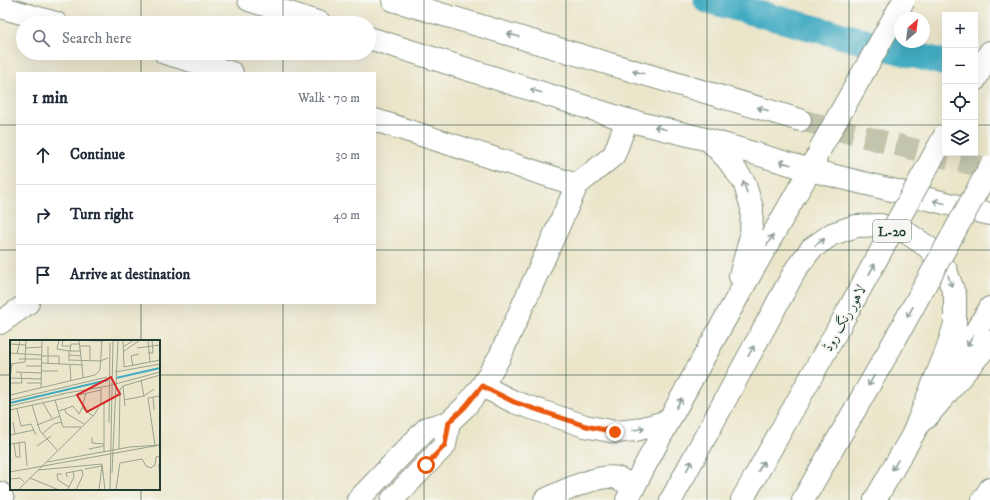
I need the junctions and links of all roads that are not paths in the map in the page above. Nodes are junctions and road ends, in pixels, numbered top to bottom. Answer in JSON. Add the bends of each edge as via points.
{"nodes":[{"id":1,"x":248,"y":0,"type":"edge"},
{"id":2,"x":393,"y":0,"type":"edge"},
{"id":3,"x":904,"y":0,"type":"edge"},
{"id":4,"x":0,"y":8,"type":"edge"},
{"id":5,"x":30,"y":16,"type":"edge"},
{"id":6,"x":298,"y":16,"type":"edge"},
{"id":7,"x":376,"y":40,"type":"edge"},
{"id":8,"x":990,"y":52,"type":"edge"},
{"id":9,"x":182,"y":60,"type":"edge"},
{"id":10,"x":204,"y":69,"type":"edge"},
{"id":11,"x":225,"y":72,"type":"edge"},
{"id":12,"x":978,"y":74,"type":"edge"},
{"id":13,"x":376,"y":120,"type":"edge"},
{"id":14,"x":627,"y":120,"type":"junction"},
{"id":15,"x":800,"y":120,"type":"tunnel mouth"},
{"id":16,"x":709,"y":140,"type":"junction"},
{"id":17,"x":942,"y":140,"type":"edge"},
{"id":18,"x":990,"y":167,"type":"edge"},
{"id":19,"x":810,"y":170,"type":"junction"},
{"id":20,"x":577,"y":185,"type":"junction"},
{"id":21,"x":990,"y":214,"type":"edge"},
{"id":22,"x":27,"y":304,"type":"edge"},
{"id":23,"x":732,"y":306,"type":"junction"},
{"id":24,"x":990,"y":308,"type":"edge"},
{"id":25,"x":0,"y":323,"type":"edge"},
{"id":26,"x":990,"y":342,"type":"edge"},
{"id":27,"x":482,"y":386,"type":"junction"},
{"id":28,"x":668,"y":421,"type":"junction"},
{"id":29,"x":449,"y":422,"type":"junction"},
{"id":30,"x":912,"y":434,"type":"junction"},
{"id":31,"x":990,"y":489,"type":"edge"},
{"id":32,"x":0,"y":493,"type":"edge"},
{"id":33,"x":630,"y":493,"type":"edge"},
{"id":34,"x":3,"y":500,"type":"edge"},
{"id":35,"x":358,"y":500,"type":"edge"},
{"id":36,"x":392,"y":500,"type":"edge"},
{"id":37,"x":546,"y":500,"type":"edge"},
{"id":38,"x":671,"y":500,"type":"edge"},
{"id":39,"x":742,"y":500,"type":"edge"},
{"id":40,"x":803,"y":500,"type":"edge"},
{"id":41,"x":875,"y":500,"type":"edge"},
{"id":42,"x":983,"y":500,"type":"edge"}],
"edges":[{"from":1,"to":6,"type":"main road"},
{"from":15,"to":2,"type":"main road","one_way":true},
{"from":3,"to":19,"type":"main road","bridge":true},
{"from":4,"to":5,"type":"main road"},
{"from":14,"to":7,"type":"main road","one_way":true},
{"from":8,"to":12,"type":"main road"},
{"from":9,"to":10,"type":"main road"},
{"from":10,"to":11,"type":"main road"},
{"from":13,"to":20,"type":"main road"},
{"from":16,"to":14,"type":"main road","one_way":true},
{"from":14,"to":20,"type":"main road","via":[[614,155]]},
{"from":19,"to":16,"type":"main road","one_way":true},
{"from":23,"to":16,"type":"main road","one_way":true,"via":[[751,236],[752,208],[744,182]]},
{"from":39,"to":17,"type":"main road","name":"لاہور رنگ روڈ","number":"L-20","one_way":true,"bridge":true},
{"from":18,"to":40,"type":"main road","one_way":true,"bridge":true},
{"from":21,"to":19,"type":"main road","one_way":true},
{"from":23,"to":19,"type":"main road","one_way":true},
{"from":20,"to":27,"type":"main road","via":[[500,356]]},
{"from":22,"to":25,"type":"main road"},
{"from":28,"to":23,"type":"main road","one_way":true},
{"from":24,"to":30,"type":"main road","one_way":true},
{"from":26,"to":30,"type":"main road"},
{"from":27,"to":28,"type":"main road","one_way":true,"via":[[514,402],[586,426],[615,432],[636,430]]},
{"from":27,"to":29,"type":"main road"},
{"from":28,"to":33,"type":"main road"},
{"from":29,"to":35,"type":"main road","via":[[427,428]]},
{"from":29,"to":36,"type":"main road","via":[[445,445]]},
{"from":38,"to":30,"type":"main road","one_way":true,"via":[[796,269],[811,249],[832,234],[856,226],[881,225],[906,232],[929,248],[946,270],[955,296],[955,324],[947,350]]},
{"from":30,"to":41,"type":"main road","one_way":true},
{"from":31,"to":42,"type":"main road"},
{"from":32,"to":34,"type":"main road"},
{"from":33,"to":37,"type":"main road","via":[[617,478],[606,477],[583,483]]}]}
